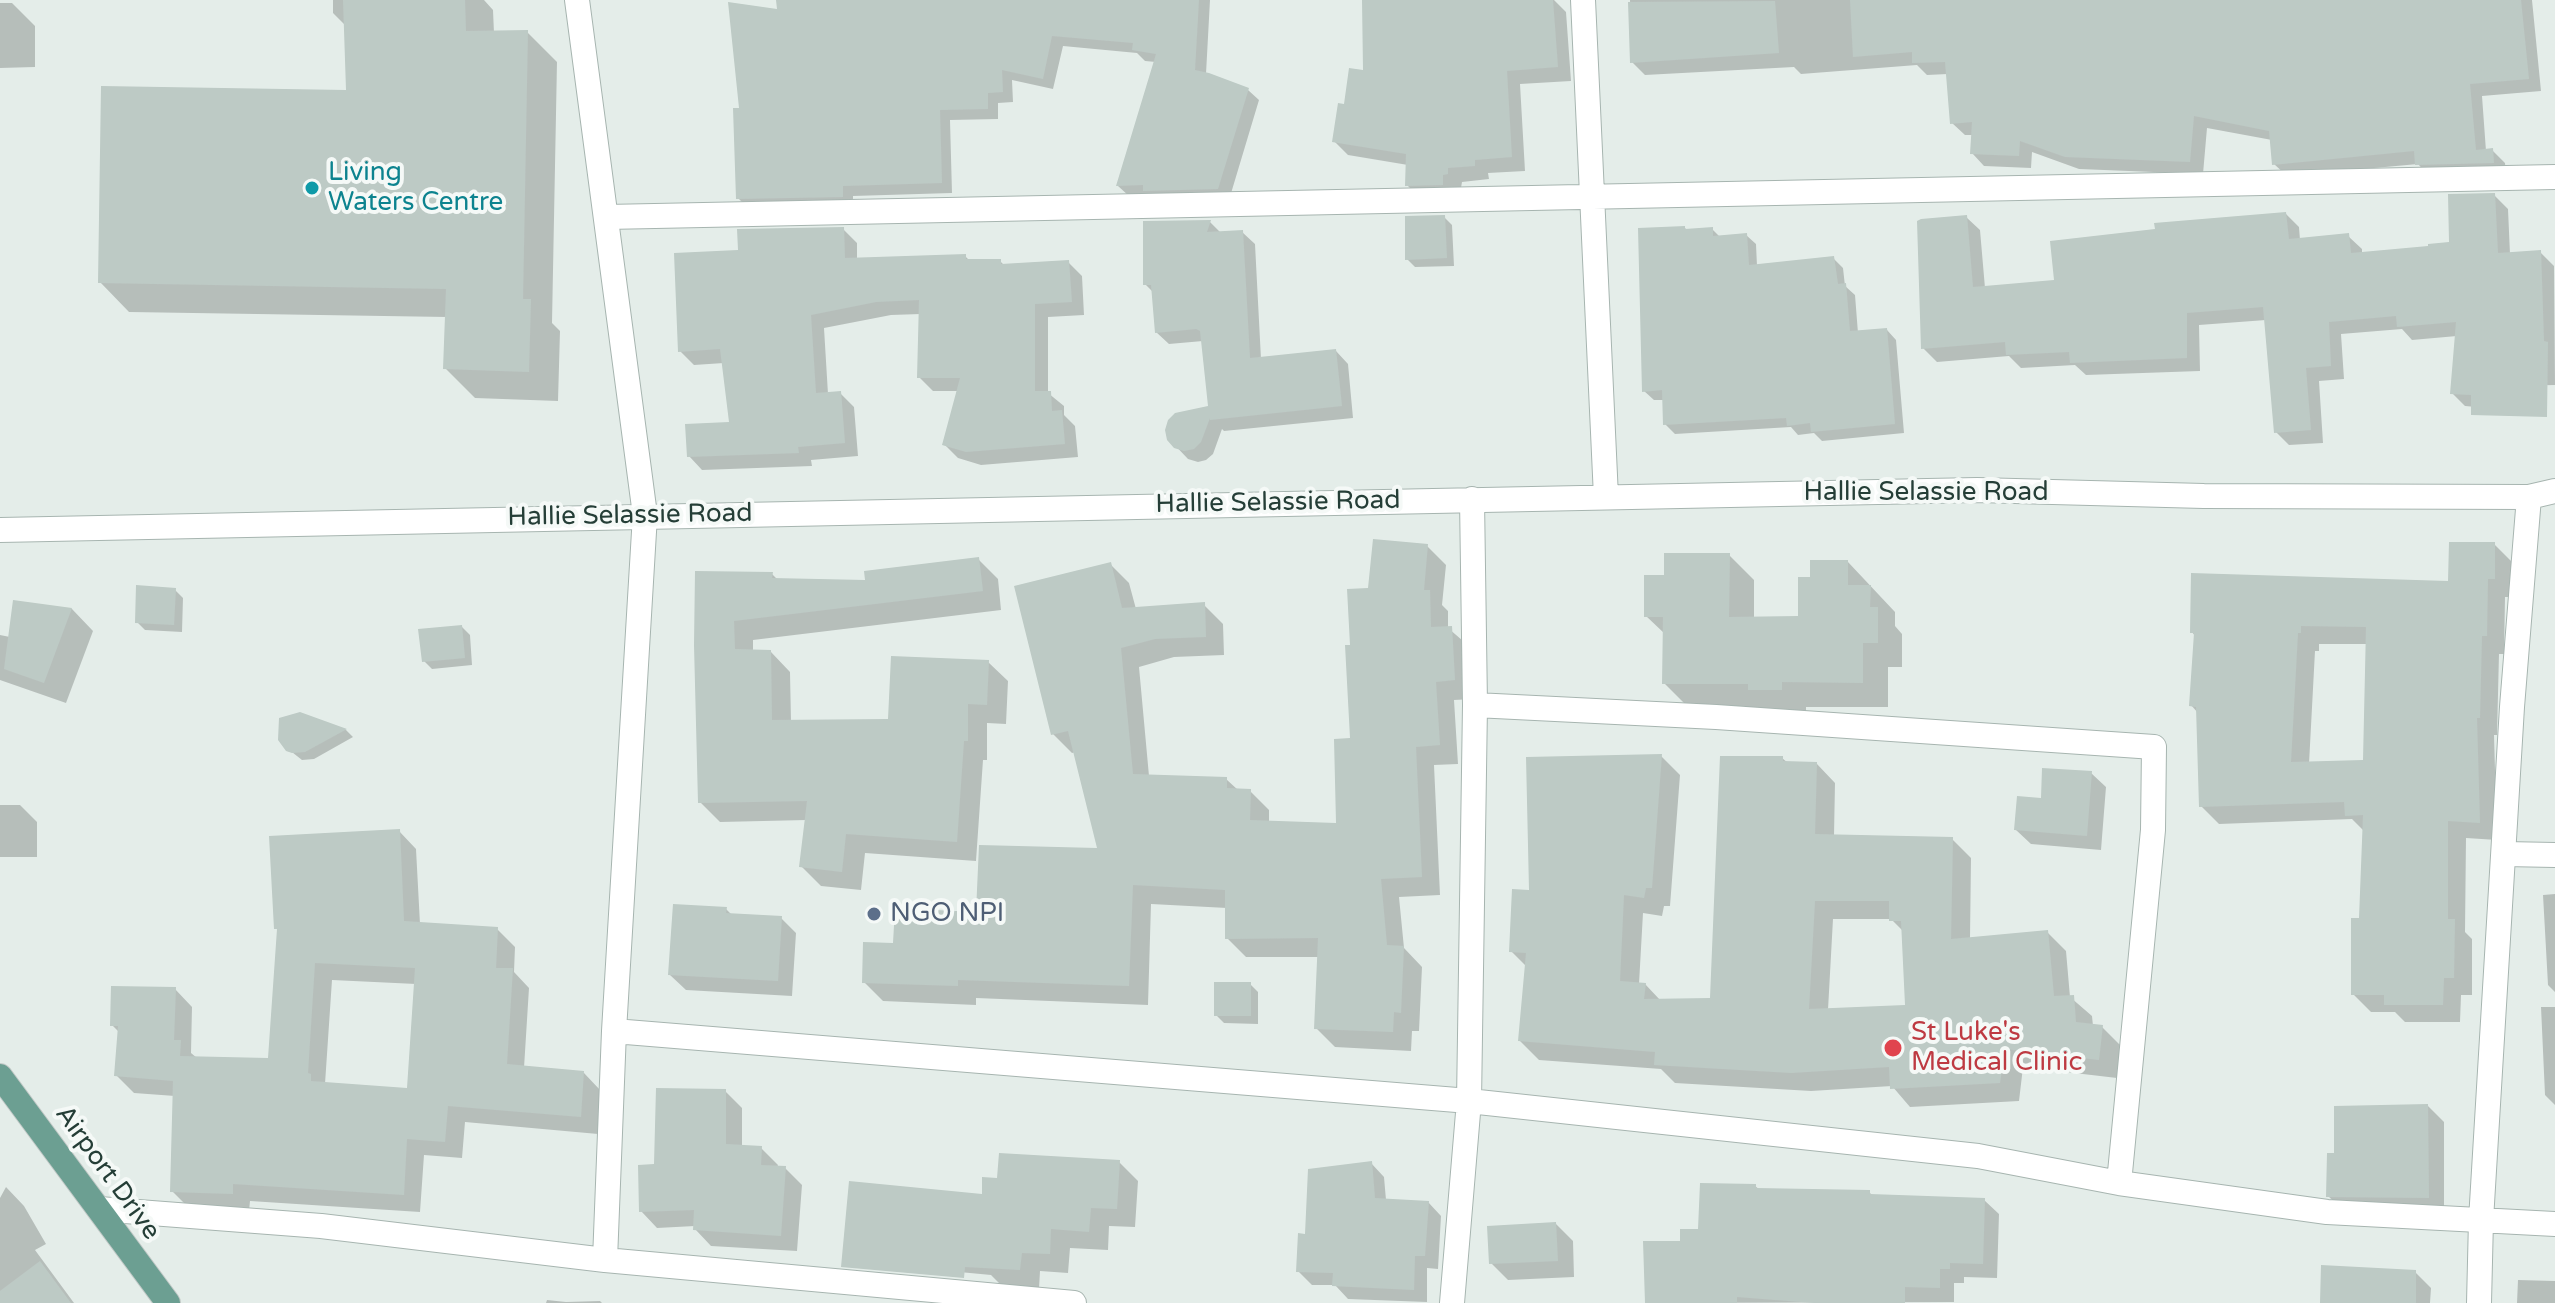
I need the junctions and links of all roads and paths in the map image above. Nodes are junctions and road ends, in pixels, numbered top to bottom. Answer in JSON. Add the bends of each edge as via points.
{"nodes":[{"id":1,"x":577,"y":0,"type":"edge"},
{"id":2,"x":1583,"y":0,"type":"edge"},
{"id":3,"x":2555,"y":177,"type":"edge"},
{"id":4,"x":1592,"y":196,"type":"junction"},
{"id":5,"x":606,"y":217,"type":"junction"},
{"id":6,"x":2555,"y":491,"type":"edge"},
{"id":7,"x":1606,"y":497,"type":"junction"},
{"id":8,"x":2529,"y":497,"type":"junction"},
{"id":9,"x":1472,"y":499,"type":"junction"},
{"id":10,"x":645,"y":515,"type":"junction"},
{"id":11,"x":0,"y":530,"type":"edge"},
{"id":12,"x":1475,"y":705,"type":"junction"},
{"id":13,"x":2505,"y":854,"type":"junction"},
{"id":14,"x":2555,"y":855,"type":"edge"},
{"id":15,"x":614,"y":1031,"type":"junction"},
{"id":16,"x":0,"y":1076,"type":"edge"},
{"id":17,"x":1469,"y":1101,"type":"junction"},
{"id":18,"x":2119,"y":1183,"type":"junction"},
{"id":19,"x":99,"y":1209,"type":"junction"},
{"id":20,"x":2481,"y":1220,"type":"junction"},
{"id":21,"x":2555,"y":1224,"type":"edge"},
{"id":22,"x":605,"y":1260,"type":"junction"},
{"id":23,"x":168,"y":1303,"type":"edge"},
{"id":24,"x":1074,"y":1303,"type":"edge"},
{"id":25,"x":1452,"y":1303,"type":"edge"},
{"id":26,"x":2479,"y":1303,"type":"edge"}],
"edges":[{"from":1,"to":5,"type":"street"},
{"from":2,"to":4,"type":"street"},
{"from":3,"to":4,"type":"street"},
{"from":4,"to":5,"type":"street"},
{"from":4,"to":7,"type":"street"},
{"from":5,"to":10,"type":"street"},
{"from":6,"to":8,"type":"street","name":"Hallie Selassie Road"},
{"from":7,"to":8,"type":"street","name":"Hallie Selassie Road","via":[[1977,490]]},
{"from":7,"to":9,"type":"street","name":"Hallie Selassie Road"},
{"from":8,"to":13,"type":"street"},
{"from":9,"to":10,"type":"street","name":"Hallie Selassie Road"},
{"from":9,"to":12,"type":"street"},
{"from":10,"to":11,"type":"street","name":"Hallie Selassie Road"},
{"from":10,"to":15,"type":"street"},
{"from":12,"to":17,"type":"street"},
{"from":12,"to":18,"type":"street","via":[[2154,747],[2153,830]]},
{"from":13,"to":14,"type":"street"},
{"from":13,"to":20,"type":"street"},
{"from":15,"to":17,"type":"street"},
{"from":15,"to":22,"type":"street"},
{"from":16,"to":19,"type":"main road","name":"Airport Drive"},
{"from":17,"to":18,"type":"street","via":[[1978,1156]]},
{"from":17,"to":25,"type":"street"},
{"from":18,"to":20,"type":"street","via":[[2327,1212]]},
{"from":19,"to":22,"type":"street","via":[[321,1226]]},
{"from":19,"to":23,"type":"main road","name":"Airport Drive"},
{"from":20,"to":21,"type":"street"},
{"from":20,"to":26,"type":"street"},
{"from":22,"to":24,"type":"street"}]}
